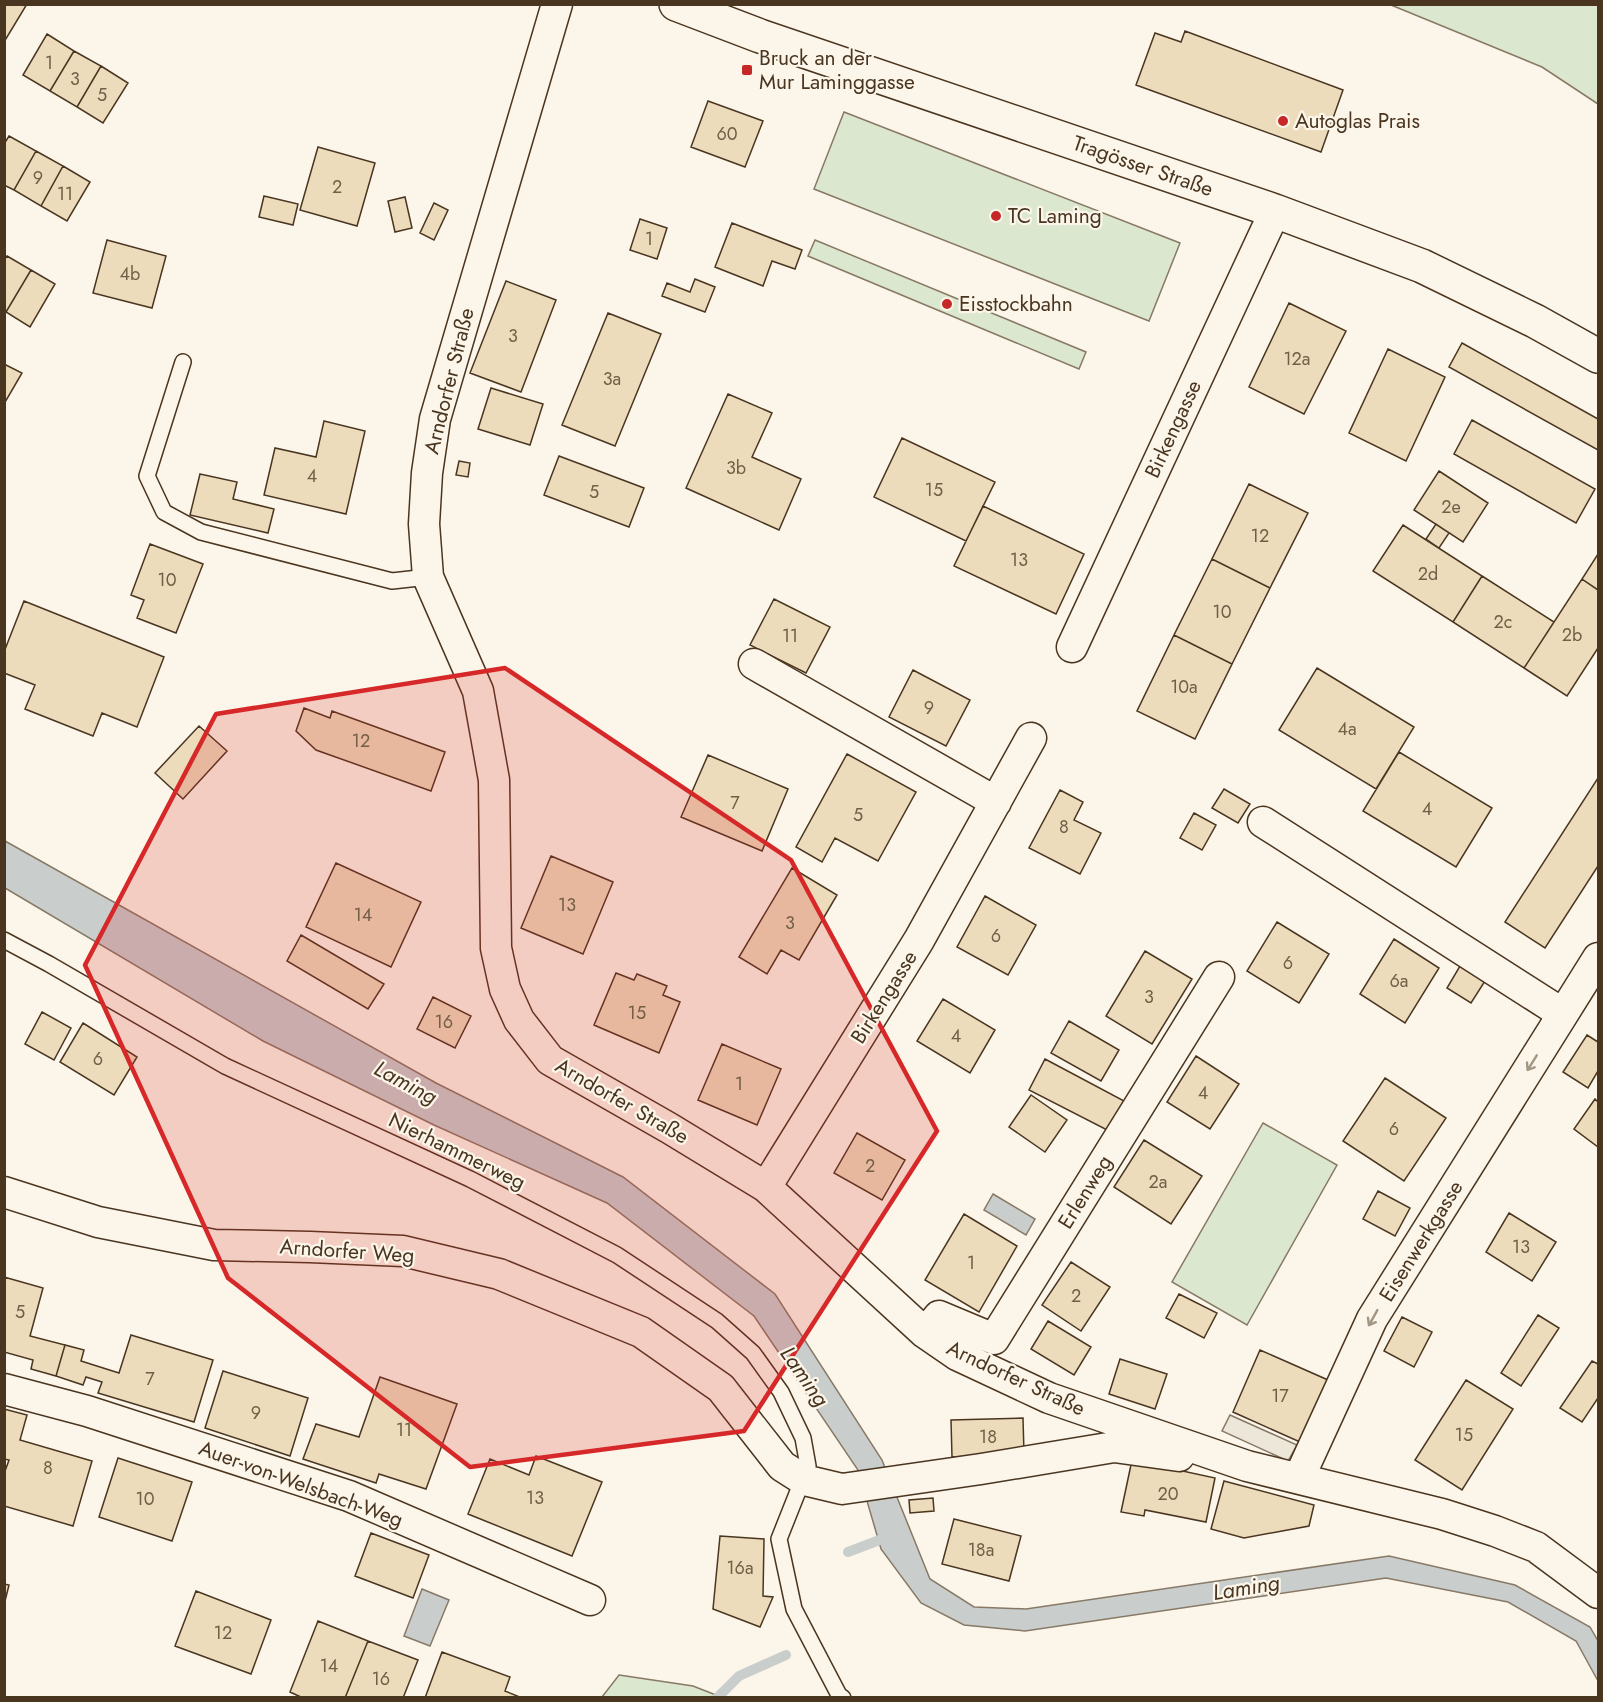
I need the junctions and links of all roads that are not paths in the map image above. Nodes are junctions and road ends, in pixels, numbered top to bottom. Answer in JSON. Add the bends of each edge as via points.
{"nodes":[{"id":1,"x":557,"y":4,"type":"edge"},
{"id":2,"x":676,"y":4,"type":"edge"},
{"id":3,"x":1275,"y":211,"type":"junction"},
{"id":4,"x":1599,"y":356,"type":"edge"},
{"id":5,"x":183,"y":362,"type":"dead end"},
{"id":6,"x":428,"y":577,"type":"junction"},
{"id":7,"x":1072,"y":647,"type":"dead end"},
{"id":8,"x":754,"y":664,"type":"dead end"},
{"id":9,"x":1031,"y":738,"type":"dead end"},
{"id":10,"x":996,"y":802,"type":"junction"},
{"id":11,"x":1263,"y":822,"type":"dead end"},
{"id":12,"x":4,"y":940,"type":"edge"},
{"id":13,"x":1599,"y":958,"type":"edge"},
{"id":14,"x":1219,"y":977,"type":"dead end"},
{"id":15,"x":1563,"y":1014,"type":"junction"},
{"id":16,"x":766,"y":1187,"type":"junction"},
{"id":17,"x":4,"y":1192,"type":"edge"},
{"id":18,"x":925,"y":1333,"type":"junction"},
{"id":19,"x":4,"y":1389,"type":"edge"},
{"id":20,"x":1247,"y":1466,"type":"junction"},
{"id":21,"x":1299,"y":1478,"type":"junction"},
{"id":22,"x":804,"y":1480,"type":"junction"},
{"id":23,"x":1599,"y":1593,"type":"edge"},
{"id":24,"x":590,"y":1600,"type":"dead end"},
{"id":25,"x":843,"y":1698,"type":"edge"}],
"edges":[{"from":1,"to":6,"type":"street","name":"Arndorfer Straße","via":[[435,419],[424,524]]},
{"from":2,"to":3,"type":"main road","name":"Tragösser Straße"},
{"from":3,"to":4,"type":"main road","name":"Tragösser Straße","via":[[1422,266]]},
{"from":3,"to":7,"type":"street","name":"Birkengasse"},
{"from":5,"to":6,"type":"lane","via":[[147,476],[164,512],[201,532],[392,581]]},
{"from":6,"to":16,"type":"street","name":"Arndorfer Straße","via":[[478,691],[494,780],[496,948],[505,989],[519,1020],[549,1060]]},
{"from":8,"to":10,"type":"street"},
{"from":9,"to":10,"type":"street","name":"Birkengasse"},
{"from":10,"to":16,"type":"street","name":"Birkengasse","via":[[919,940]]},
{"from":11,"to":15,"type":"street"},
{"from":12,"to":22,"type":"lane","name":"Nierhammerweg","via":[[225,1066],[470,1179],[617,1255],[717,1321],[753,1353],[781,1392],[803,1438],[808,1466]]},
{"from":13,"to":15,"type":"street","name":"Eisenwerkgasse"},
{"from":14,"to":18,"type":"street","name":"Erlenweg","via":[[994,1338],[939,1316]]},
{"from":15,"to":21,"type":"street","name":"Eisenwerkgasse","one_way":true,"via":[[1372,1319]]},
{"from":16,"to":18,"type":"street","name":"Arndorfer Straße"},
{"from":17,"to":22,"type":"street","name":"Arndorfer Weg","via":[[98,1222],[214,1245],[403,1251],[499,1274],[640,1332],[720,1388],[782,1466]]},
{"from":18,"to":20,"type":"street","name":"Arndorfer Straße","via":[[957,1355],[1049,1398]]},
{"from":19,"to":24,"type":"street","name":"Auer-von-Welsbach-Weg","via":[[87,1411],[349,1496]]},
{"from":20,"to":21,"type":"street","name":"Arndorfer Straße"},
{"from":20,"to":22,"type":"street","name":"Arndorfer Weg","via":[[1114,1447],[842,1489]]},
{"from":21,"to":23,"type":"street","name":"Arndorfer Straße","via":[[1495,1531],[1536,1547]]},
{"from":22,"to":25,"type":"lane","via":[[780,1539],[794,1609]]}]}
